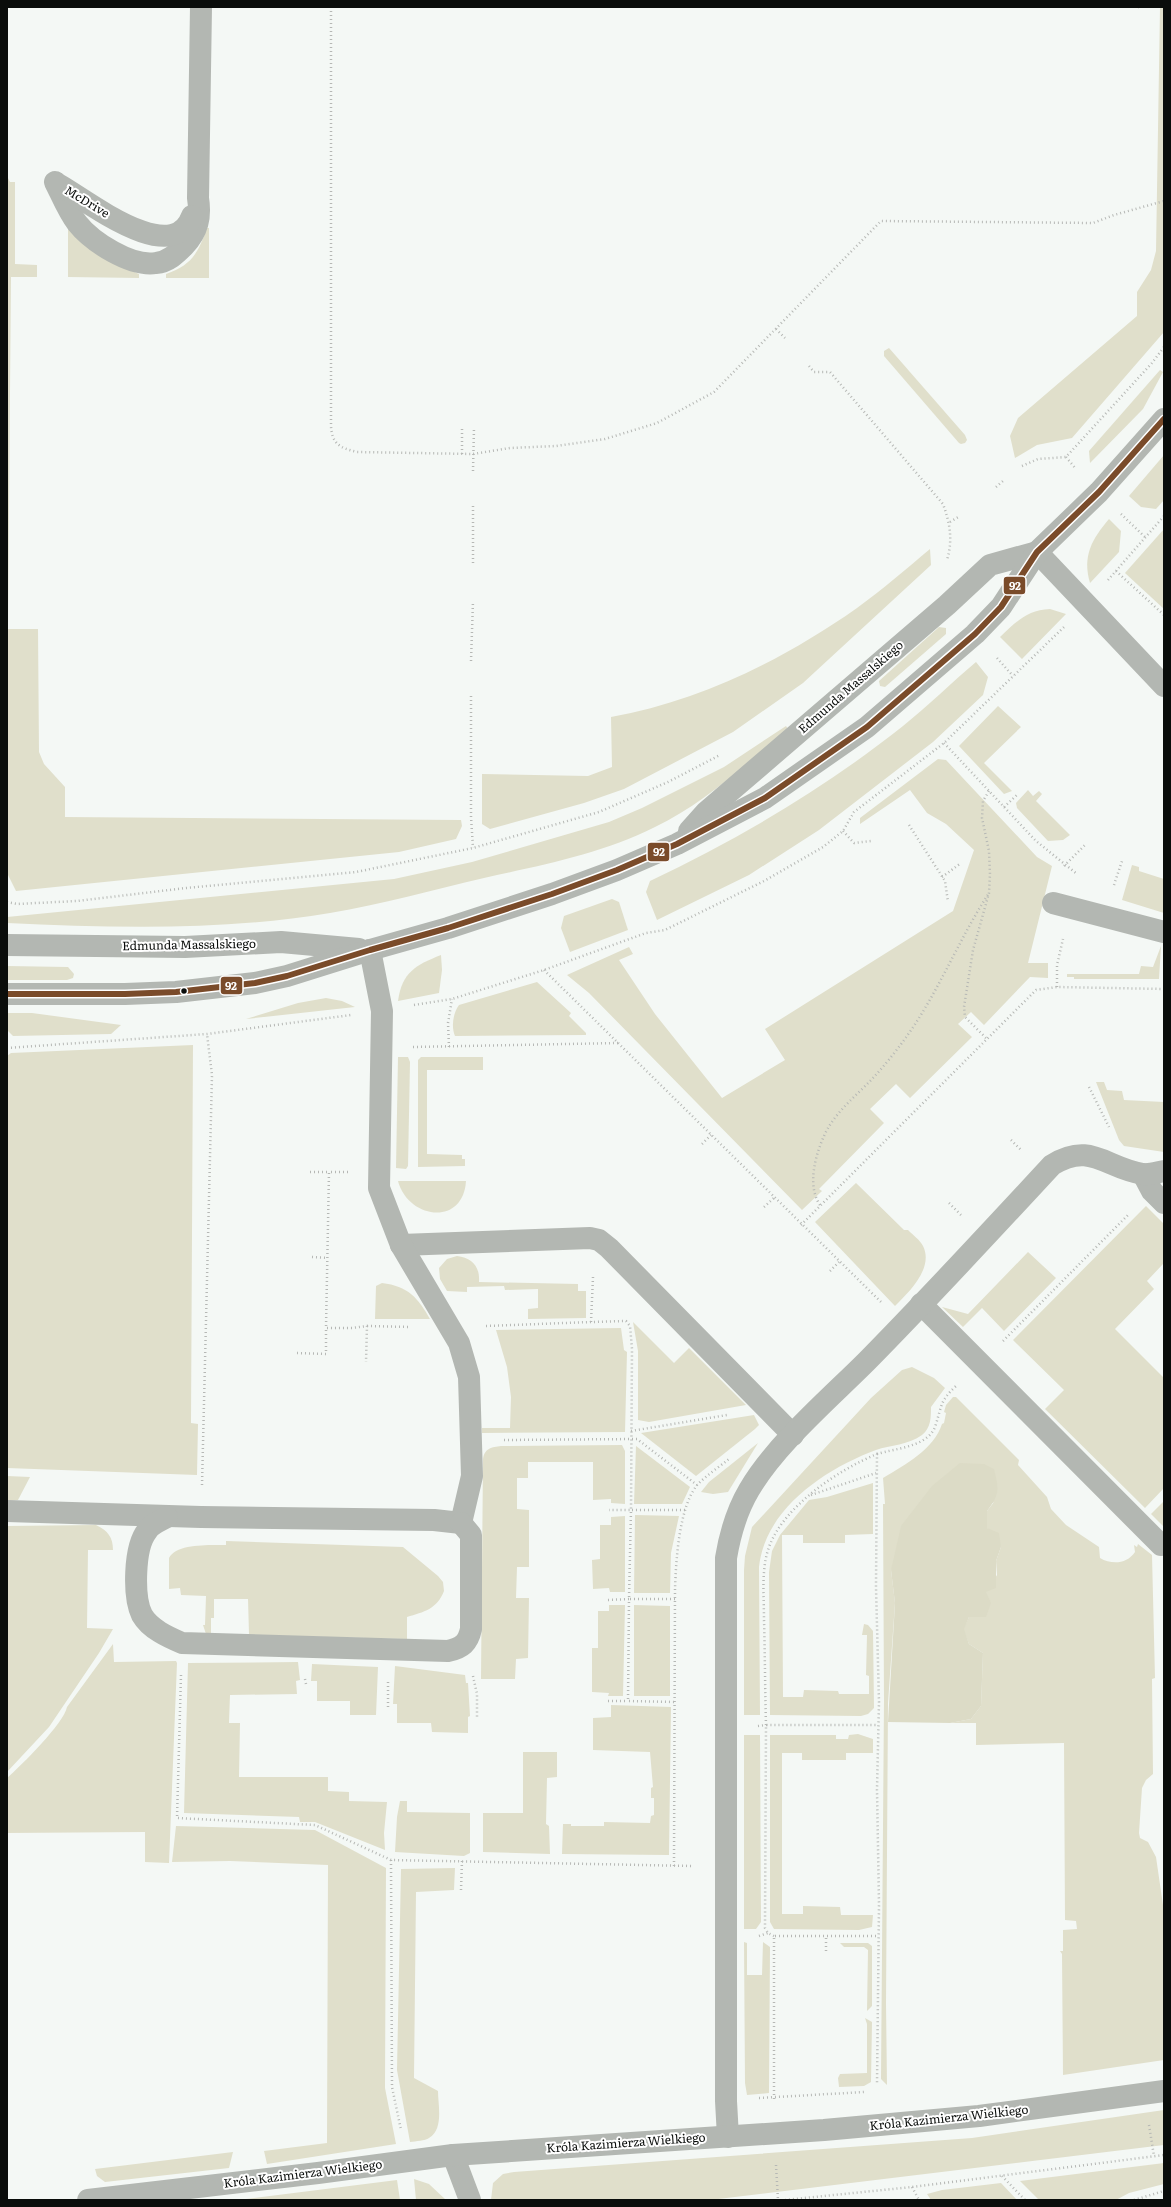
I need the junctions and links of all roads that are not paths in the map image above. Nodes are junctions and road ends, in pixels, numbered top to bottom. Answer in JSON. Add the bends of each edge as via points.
{"nodes":[{"id":1,"x":201,"y":7,"type":"edge"},
{"id":2,"x":198,"y":198,"type":"junction"},
{"id":3,"x":1164,"y":419,"type":"edge"},
{"id":4,"x":1037,"y":552,"type":"junction"},
{"id":5,"x":1164,"y":686,"type":"edge"},
{"id":6,"x":677,"y":844,"type":"junction"},
{"id":7,"x":1053,"y":903,"type":"dead end"},
{"id":8,"x":1164,"y":932,"type":"edge"},
{"id":9,"x":7,"y":945,"type":"edge"},
{"id":10,"x":370,"y":950,"type":"junction"},
{"id":11,"x":7,"y":994,"type":"edge"},
{"id":12,"x":1156,"y":1185,"type":"edge"},
{"id":13,"x":401,"y":1245,"type":"junction"},
{"id":14,"x":921,"y":1304,"type":"junction"},
{"id":15,"x":793,"y":1435,"type":"junction"},
{"id":16,"x":7,"y":1511,"type":"edge"},
{"id":17,"x":167,"y":1517,"type":"junction"},
{"id":18,"x":461,"y":1523,"type":"junction"},
{"id":19,"x":1161,"y":1545,"type":"dead end"},
{"id":20,"x":1164,"y":2091,"type":"edge"},
{"id":21,"x":728,"y":2137,"type":"junction"},
{"id":22,"x":453,"y":2155,"type":"junction"},
{"id":23,"x":88,"y":2200,"type":"edge"},
{"id":24,"x":470,"y":2200,"type":"edge"}],
"edges":[{"from":1,"to":2,"type":"street","name":"McDrive"},
{"from":2,"to":2,"type":"street","name":"McDrive","via":[[199,220],[194,234],[186,244],[164,261],[141,263],[103,246],[88,234],[77,222],[55,182],[145,233],[166,237],[175,235],[184,228],[191,218]]},
{"from":3,"to":4,"type":"street","name":"Edmunda Massalskiego","via":[[1099,492]]},
{"from":4,"to":5,"type":"street"},
{"from":4,"to":6,"type":"street","name":"Edmunda Massalskiego","via":[[990,565],[706,812]]},
{"from":4,"to":6,"type":"street","name":"Edmunda Massalskiego","via":[[1001,607],[975,634],[867,727],[765,798]]},
{"from":6,"to":10,"type":"street","name":"Edmunda Massalskiego","via":[[574,887]]},
{"from":7,"to":8,"type":"street"},
{"from":9,"to":10,"type":"street","name":"Edmunda Massalskiego","via":[[185,947],[281,942]]},
{"from":10,"to":11,"type":"street","name":"Edmunda Massalskiego","via":[[287,976],[255,983],[169,992]]},
{"from":10,"to":13,"type":"street","via":[[382,1010],[379,1188]]},
{"from":12,"to":14,"type":"street","via":[[1087,1155],[1069,1156],[1061,1160],[1052,1165]]},
{"from":13,"to":15,"type":"street","via":[[590,1238],[603,1243]]},
{"from":13,"to":18,"type":"street","via":[[459,1343],[469,1377],[472,1476]]},
{"from":14,"to":15,"type":"street"},
{"from":14,"to":19,"type":"street"},
{"from":15,"to":21,"type":"street","via":[[772,1458],[749,1490],[733,1523],[726,1558]]},
{"from":16,"to":17,"type":"street"},
{"from":17,"to":18,"type":"street","via":[[434,1520]]},
{"from":17,"to":18,"type":"street","via":[[147,1531],[140,1543],[136,1581],[138,1599],[142,1615],[151,1626],[182,1643],[448,1651],[465,1645],[471,1629],[471,1535]]},
{"from":20,"to":21,"type":"street","name":"Króla Kazimierza Wielkiego","via":[[979,2116]]},
{"from":21,"to":22,"type":"street","name":"Króla Kazimierza Wielkiego"},
{"from":22,"to":23,"type":"street","name":"Króla Kazimierza Wielkiego"},
{"from":22,"to":24,"type":"street"}]}
